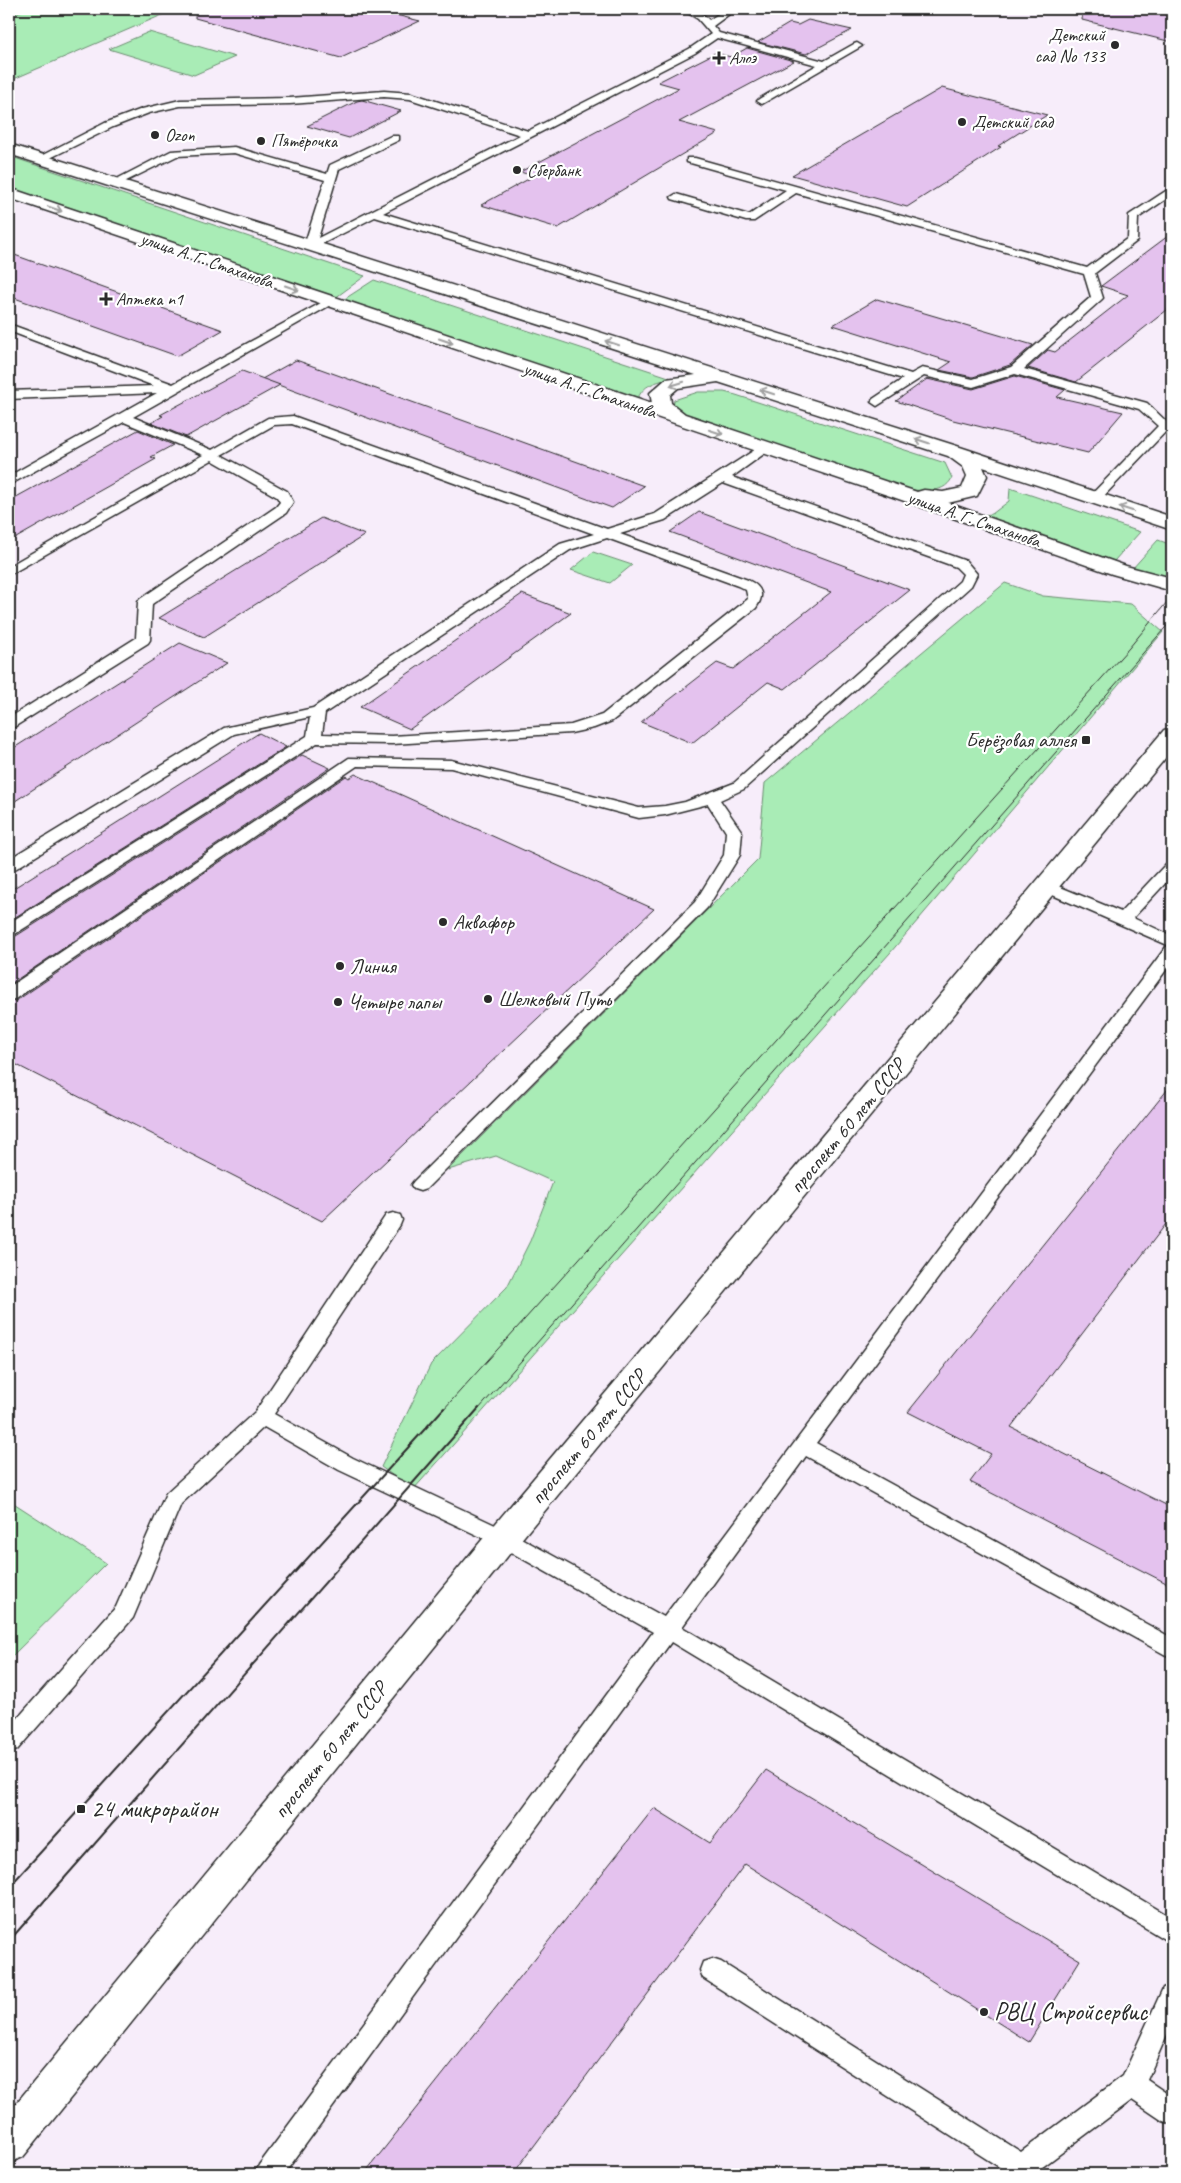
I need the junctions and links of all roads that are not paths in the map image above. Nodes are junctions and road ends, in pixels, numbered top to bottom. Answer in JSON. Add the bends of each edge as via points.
{"nodes":[{"id":1,"x":685,"y":9,"type":"edge"},
{"id":2,"x":732,"y":9,"type":"edge"},
{"id":3,"x":708,"y":25,"type":"junction"},
{"id":4,"x":716,"y":35,"type":"junction"},
{"id":5,"x":857,"y":46,"type":"dead end"},
{"id":6,"x":825,"y":64,"type":"junction"},
{"id":7,"x":762,"y":101,"type":"dead end"},
{"id":8,"x":528,"y":134,"type":"junction"},
{"id":9,"x":395,"y":138,"type":"dead end"},
{"id":10,"x":9,"y":149,"type":"edge"},
{"id":11,"x":40,"y":159,"type":"junction"},
{"id":12,"x":691,"y":160,"type":"dead end"},
{"id":13,"x":331,"y":178,"type":"junction"},
{"id":14,"x":114,"y":183,"type":"junction"},
{"id":15,"x":794,"y":189,"type":"junction"},
{"id":16,"x":1172,"y":190,"type":"edge"},
{"id":17,"x":9,"y":193,"type":"edge"},
{"id":18,"x":676,"y":197,"type":"dead end"},
{"id":19,"x":372,"y":213,"type":"junction"},
{"id":20,"x":310,"y":246,"type":"junction"},
{"id":21,"x":1089,"y":272,"type":"junction"},
{"id":22,"x":330,"y":301,"type":"junction"},
{"id":23,"x":9,"y":327,"type":"edge"},
{"id":24,"x":1015,"y":370,"type":"junction"},
{"id":25,"x":725,"y":378,"type":"junction"},
{"id":26,"x":912,"y":378,"type":"junction"},
{"id":27,"x":174,"y":389,"type":"junction"},
{"id":28,"x":9,"y":394,"type":"edge"},
{"id":29,"x":876,"y":402,"type":"dead end"},
{"id":30,"x":122,"y":417,"type":"junction"},
{"id":31,"x":680,"y":420,"type":"junction"},
{"id":32,"x":764,"y":448,"type":"junction"},
{"id":33,"x":953,"y":451,"type":"junction"},
{"id":34,"x":211,"y":454,"type":"junction"},
{"id":35,"x":722,"y":478,"type":"junction"},
{"id":36,"x":9,"y":481,"type":"edge"},
{"id":37,"x":900,"y":493,"type":"junction"},
{"id":38,"x":1094,"y":498,"type":"junction"},
{"id":39,"x":1172,"y":524,"type":"edge"},
{"id":40,"x":606,"y":534,"type":"junction"},
{"id":41,"x":9,"y":571,"type":"edge"},
{"id":42,"x":1172,"y":585,"type":"edge"},
{"id":43,"x":318,"y":711,"type":"junction"},
{"id":44,"x":9,"y":724,"type":"edge"},
{"id":45,"x":1172,"y":736,"type":"edge"},
{"id":46,"x":314,"y":738,"type":"junction"},
{"id":47,"x":712,"y":799,"type":"junction"},
{"id":48,"x":9,"y":866,"type":"edge"},
{"id":49,"x":1172,"y":867,"type":"edge"},
{"id":50,"x":1047,"y":887,"type":"junction"},
{"id":51,"x":1123,"y":919,"type":"junction"},
{"id":52,"x":9,"y":930,"type":"edge"},
{"id":53,"x":1172,"y":942,"type":"edge"},
{"id":54,"x":1172,"y":951,"type":"edge"},
{"id":55,"x":9,"y":995,"type":"edge"},
{"id":56,"x":420,"y":1185,"type":"dead end"},
{"id":57,"x":393,"y":1220,"type":"dead end"},
{"id":58,"x":262,"y":1417,"type":"junction"},
{"id":59,"x":803,"y":1445,"type":"junction"},
{"id":60,"x":503,"y":1538,"type":"junction"},
{"id":61,"x":668,"y":1629,"type":"junction"},
{"id":62,"x":1172,"y":1648,"type":"edge"},
{"id":63,"x":9,"y":1743,"type":"edge"},
{"id":64,"x":1172,"y":1931,"type":"edge"},
{"id":65,"x":712,"y":1970,"type":"dead end"},
{"id":66,"x":1172,"y":1996,"type":"edge"},
{"id":67,"x":1132,"y":2085,"type":"junction"},
{"id":68,"x":1172,"y":2112,"type":"edge"},
{"id":69,"x":9,"y":2143,"type":"edge"},
{"id":70,"x":1020,"y":2171,"type":"edge"},
{"id":71,"x":268,"y":2174,"type":"edge"}],
"edges":[{"from":1,"to":3,"type":"lane","via":[[701,17]]},
{"from":2,"to":3,"type":"lane"},
{"from":3,"to":4,"type":"lane"},
{"from":4,"to":6,"type":"lane"},
{"from":4,"to":8,"type":"lane","via":[[692,51]]},
{"from":5,"to":6,"type":"lane"},
{"from":6,"to":7,"type":"lane"},
{"from":8,"to":11,"type":"lane","via":[[411,96],[384,94],[290,101],[180,103],[109,125]]},
{"from":8,"to":19,"type":"lane"},
{"from":9,"to":13,"type":"lane","via":[[334,167]]},
{"from":10,"to":11,"type":"main road"},
{"from":11,"to":14,"type":"main road"},
{"from":12,"to":15,"type":"lane"},
{"from":13,"to":14,"type":"lane","via":[[234,150],[175,153]]},
{"from":13,"to":20,"type":"lane"},
{"from":14,"to":20,"type":"main road"},
{"from":15,"to":18,"type":"lane","via":[[750,219]]},
{"from":15,"to":21,"type":"lane"},
{"from":16,"to":21,"type":"lane","via":[[1133,217],[1133,240]]},
{"from":17,"to":22,"type":"main road","name":"улица А. Г. Стаханова","one_way":true},
{"from":19,"to":20,"type":"lane"},
{"from":19,"to":26,"type":"lane"},
{"from":25,"to":20,"type":"main road","one_way":true},
{"from":21,"to":24,"type":"lane","via":[[1097,298]]},
{"from":22,"to":27,"type":"lane"},
{"from":22,"to":31,"type":"main road","name":"улица А. Г. Стаханова","one_way":true},
{"from":23,"to":27,"type":"lane"},
{"from":24,"to":26,"type":"lane","via":[[973,383],[922,372]]},
{"from":24,"to":38,"type":"lane","via":[[1143,406],[1164,426]]},
{"from":25,"to":31,"type":"main road","one_way":true,"via":[[672,383],[660,394],[662,405]]},
{"from":33,"to":25,"type":"main road","one_way":true},
{"from":26,"to":29,"type":"lane"},
{"from":27,"to":28,"type":"lane"},
{"from":27,"to":30,"type":"lane"},
{"from":30,"to":34,"type":"lane"},
{"from":30,"to":36,"type":"lane"},
{"from":31,"to":32,"type":"main road","name":"улица А. Г. Стаханова","one_way":true},
{"from":32,"to":35,"type":"lane"},
{"from":32,"to":37,"type":"main road","name":"улица А. Г. Стаханова"},
{"from":33,"to":37,"type":"main road","via":[[971,464],[977,476],[970,492],[943,498]]},
{"from":33,"to":38,"type":"main road"},
{"from":34,"to":40,"type":"lane","via":[[264,424],[293,420]]},
{"from":34,"to":41,"type":"lane"},
{"from":34,"to":44,"type":"lane","via":[[282,494],[287,502],[285,506],[145,602],[143,640]]},
{"from":35,"to":40,"type":"lane","via":[[660,517]]},
{"from":35,"to":47,"type":"lane","via":[[961,564],[970,574],[966,583],[739,786]]},
{"from":37,"to":42,"type":"main road","name":"улица А. Г. Стаханова"},
{"from":39,"to":38,"type":"main road","one_way":true},
{"from":40,"to":43,"type":"lane","via":[[551,555]]},
{"from":40,"to":46,"type":"lane","via":[[743,583],[751,587],[755,599],[607,718],[589,725],[571,729],[392,740]]},
{"from":43,"to":46,"type":"lane"},
{"from":43,"to":48,"type":"lane","via":[[229,731]]},
{"from":45,"to":50,"type":"main road","name":"проспект 60 лет СССР"},
{"from":46,"to":52,"type":"lane"},
{"from":47,"to":55,"type":"lane","via":[[659,813],[639,813],[451,764],[354,761]]},
{"from":47,"to":56,"type":"lane","via":[[734,832],[732,855],[701,904]]},
{"from":49,"to":51,"type":"lane"},
{"from":50,"to":51,"type":"lane"},
{"from":50,"to":60,"type":"main road","name":"проспект 60 лет СССР"},
{"from":51,"to":53,"type":"lane"},
{"from":54,"to":59,"type":"lane"},
{"from":57,"to":58,"type":"lane"},
{"from":58,"to":60,"type":"lane","via":[[346,1464]]},
{"from":58,"to":63,"type":"lane","via":[[173,1498],[125,1612]]},
{"from":59,"to":61,"type":"lane"},
{"from":59,"to":62,"type":"lane"},
{"from":60,"to":61,"type":"lane"},
{"from":60,"to":69,"type":"main road","name":"проспект 60 лет СССР"},
{"from":61,"to":64,"type":"lane"},
{"from":61,"to":71,"type":"lane"},
{"from":65,"to":70,"type":"lane"},
{"from":66,"to":67,"type":"lane"},
{"from":67,"to":68,"type":"lane"},
{"from":67,"to":70,"type":"lane"}]}
